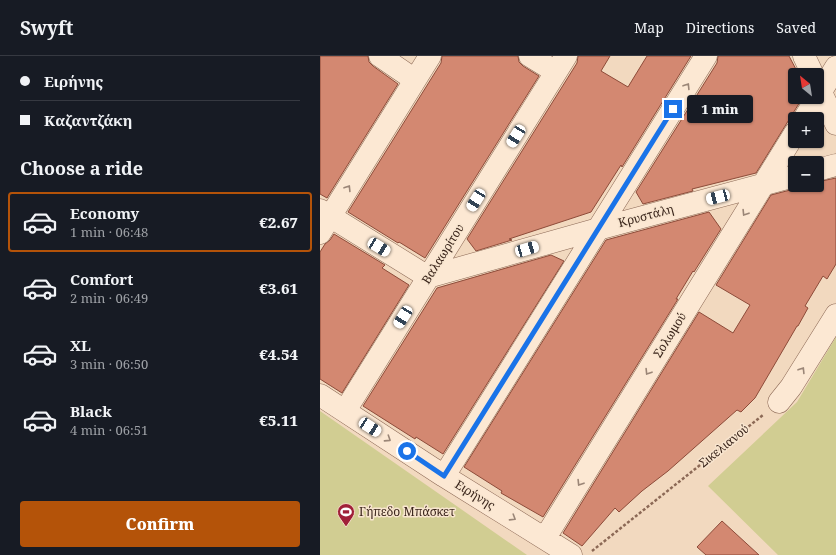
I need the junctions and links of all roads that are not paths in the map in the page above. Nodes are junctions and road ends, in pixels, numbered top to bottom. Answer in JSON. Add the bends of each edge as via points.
{"nodes":[{"id":1,"x":380,"y":56,"type":"edge"},
{"id":2,"x":430,"y":56,"type":"edge"},
{"id":3,"x":530,"y":56,"type":"edge"},
{"id":4,"x":706,"y":56,"type":"edge"},
{"id":5,"x":804,"y":56,"type":"edge"},
{"id":6,"x":561,"y":64,"type":"edge"},
{"id":7,"x":836,"y":67,"type":"edge"},
{"id":8,"x":810,"y":68,"type":"edge"},
{"id":9,"x":824,"y":78,"type":"edge"},
{"id":10,"x":415,"y":80,"type":"junction"},
{"id":11,"x":824,"y":99,"type":"edge"},
{"id":12,"x":836,"y":124,"type":"edge"},
{"id":13,"x":788,"y":144,"type":"edge"},
{"id":14,"x":836,"y":165,"type":"edge"},
{"id":15,"x":824,"y":168,"type":"edge"},
{"id":16,"x":788,"y":178,"type":"edge"},
{"id":17,"x":762,"y":185,"type":"junction"},
{"id":18,"x":323,"y":220,"type":"edge"},
{"id":19,"x":598,"y":229,"type":"junction"},
{"id":20,"x":428,"y":277,"type":"junction"},
{"id":21,"x":836,"y":316,"type":"edge"},
{"id":22,"x":320,"y":395,"type":"edge"},
{"id":23,"x":779,"y":402,"type":"road end"},
{"id":24,"x":345,"y":411,"type":"junction"},
{"id":25,"x":444,"y":476,"type":"junction"},
{"id":26,"x":545,"y":538,"type":"junction"},
{"id":27,"x":571,"y":555,"type":"edge"}],
"edges":[{"from":1,"to":10,"type":"street"},
{"from":2,"to":10,"type":"street"},
{"from":3,"to":6,"type":"street"},
{"from":19,"to":4,"type":"street","one_way":true},
{"from":5,"to":8,"type":"street"},
{"from":6,"to":20,"type":"street","name":"Βαλαωρίτου"},
{"from":7,"to":9,"type":"street"},
{"from":18,"to":10,"type":"street","one_way":true},
{"from":11,"to":12,"type":"street"},
{"from":13,"to":17,"type":"street","name":"Σολωμού"},
{"from":14,"to":15,"type":"street"},
{"from":16,"to":17,"type":"street","name":"Κρυστάλη"},
{"from":17,"to":19,"type":"street","name":"Κρυστάλη"},
{"from":17,"to":26,"type":"street","name":"Σολωμού","one_way":true},
{"from":18,"to":20,"type":"street"},
{"from":19,"to":20,"type":"street","name":"Κρυστάλη"},
{"from":19,"to":25,"type":"street"},
{"from":20,"to":24,"type":"street","name":"Βαλαωρίτου"},
{"from":23,"to":21,"type":"street","one_way":true},
{"from":22,"to":24,"type":"street","name":"Ειρήνης"},
{"from":24,"to":25,"type":"street","name":"Ειρήνης","one_way":true},
{"from":25,"to":26,"type":"street","name":"Ειρήνης","one_way":true},
{"from":26,"to":27,"type":"street","name":"Ειρήνης"}]}
